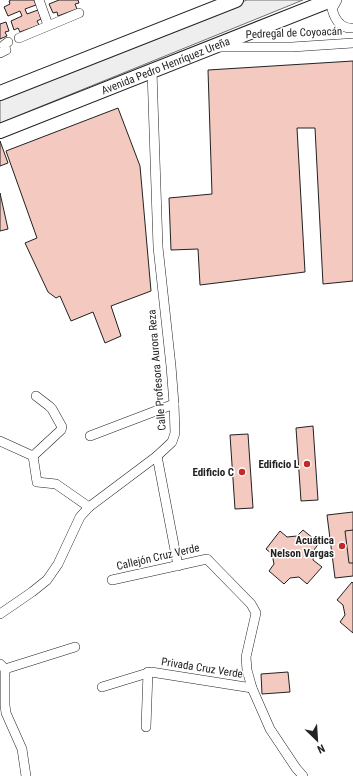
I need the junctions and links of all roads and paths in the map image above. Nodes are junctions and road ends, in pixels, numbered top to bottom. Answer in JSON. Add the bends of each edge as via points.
{"nodes":[{"id":1,"x":39,"y":0,"type":"edge"},
{"id":2,"x":236,"y":0,"type":"edge"},
{"id":3,"x":331,"y":0,"type":"edge"},
{"id":4,"x":337,"y":0,"type":"edge"},
{"id":5,"x":80,"y":13,"type":"dead end"},
{"id":6,"x":48,"y":25,"type":"junction"},
{"id":7,"x":353,"y":28,"type":"edge"},
{"id":8,"x":19,"y":38,"type":"dead end"},
{"id":9,"x":8,"y":42,"type":"dead end"},
{"id":10,"x":353,"y":43,"type":"edge"},
{"id":11,"x":212,"y":47,"type":"junction"},
{"id":12,"x":0,"y":53,"type":"edge"},
{"id":13,"x":152,"y":71,"type":"junction"},
{"id":14,"x":0,"y":93,"type":"edge"},
{"id":15,"x":0,"y":131,"type":"edge"},
{"id":16,"x":36,"y":396,"type":"dead end"},
{"id":17,"x":174,"y":404,"type":"junction"},
{"id":18,"x":90,"y":436,"type":"dead end"},
{"id":19,"x":0,"y":441,"type":"edge"},
{"id":20,"x":34,"y":456,"type":"junction"},
{"id":21,"x":157,"y":456,"type":"junction"},
{"id":22,"x":89,"y":507,"type":"junction"},
{"id":23,"x":178,"y":566,"type":"junction"},
{"id":24,"x":112,"y":580,"type":"dead end"},
{"id":25,"x":0,"y":614,"type":"edge"},
{"id":26,"x":75,"y":647,"type":"dead end"},
{"id":27,"x":2,"y":667,"type":"edge"},
{"id":28,"x":148,"y":672,"type":"junction"},
{"id":29,"x":102,"y":687,"type":"dead end"},
{"id":30,"x":252,"y":688,"type":"junction"},
{"id":31,"x":146,"y":727,"type":"dead end"},
{"id":32,"x":26,"y":776,"type":"edge"},
{"id":33,"x":302,"y":776,"type":"edge"}],
"edges":[{"from":1,"to":6,"type":"street"},
{"from":2,"to":14,"type":"main road"},
{"from":3,"to":11,"type":"main road","name":"Avenida Pedro Henríquez Ureña"},
{"from":4,"to":7,"type":"street","name":"Pedregal de Coyoacán","via":[[332,9],[334,18],[341,25]]},
{"from":5,"to":6,"type":"street"},
{"from":6,"to":8,"type":"street"},
{"from":9,"to":12,"type":"street","via":[[4,45],[6,50]]},
{"from":10,"to":11,"type":"street","name":"Pedregal de Coyoacán","via":[[292,47]]},
{"from":11,"to":13,"type":"main road","name":"Avenida Pedro Henríquez Ureña"},
{"from":13,"to":15,"type":"main road","name":"Avenida Pedro Henríquez Ureña"},
{"from":13,"to":17,"type":"street","name":"Calle Profesora Aurora Reza","via":[[158,247]]},
{"from":16,"to":20,"type":"street","via":[[52,409],[62,427]]},
{"from":17,"to":18,"type":"street"},
{"from":17,"to":21,"type":"street","name":"Calle Profesora Aurora Reza","via":[[175,433],[172,442]]},
{"from":19,"to":20,"type":"street"},
{"from":20,"to":22,"type":"street","via":[[37,482],[56,484]]},
{"from":21,"to":22,"type":"street","name":"Calle Profesora Aurora Reza"},
{"from":21,"to":23,"type":"street"},
{"from":22,"to":25,"type":"street","name":"Calle Profesora Aurora Reza","via":[[80,517],[58,564],[47,580]]},
{"from":23,"to":24,"type":"street","name":"Callejón Cruz Verde"},
{"from":23,"to":30,"type":"street","name":"Callejón Cruz Verde","via":[[207,558],[251,604],[256,613],[246,657]]},
{"from":26,"to":27,"type":"street"},
{"from":27,"to":32,"type":"street","via":[[6,712],[22,749]]},
{"from":28,"to":29,"type":"street","name":"Privada Cruz Verde"},
{"from":28,"to":30,"type":"street","name":"Privada Cruz Verde"},
{"from":28,"to":31,"type":"street"},
{"from":30,"to":33,"type":"street","via":[[270,729]]}]}
